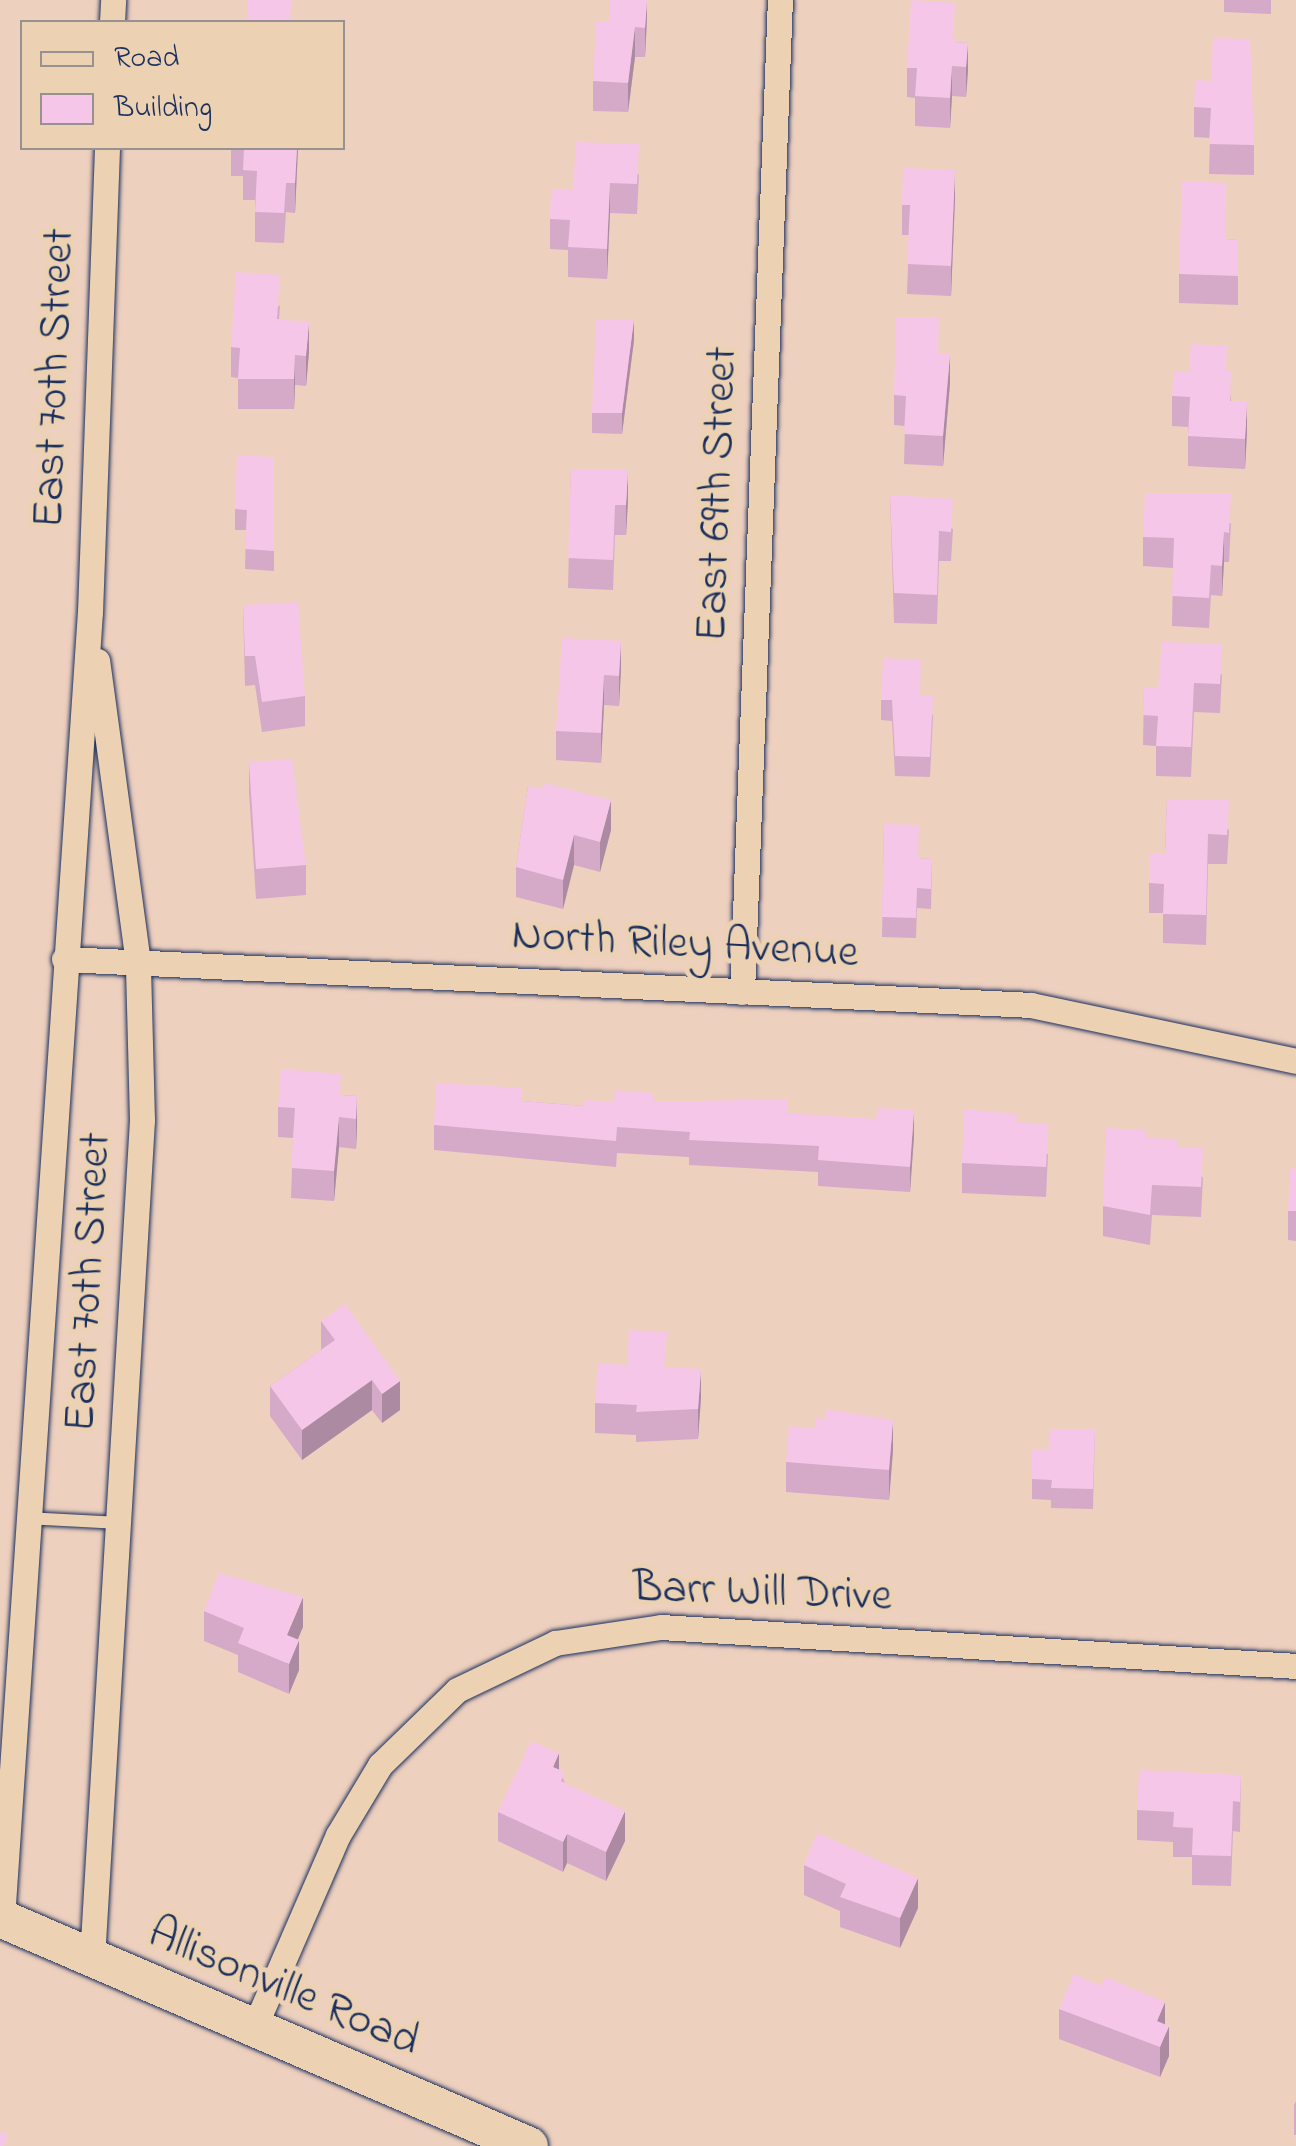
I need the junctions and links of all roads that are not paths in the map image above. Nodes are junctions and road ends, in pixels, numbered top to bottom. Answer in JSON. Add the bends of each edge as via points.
{"nodes":[{"id":1,"x":780,"y":0,"type":"edge"},
{"id":2,"x":108,"y":150,"type":"edge"},
{"id":3,"x":90,"y":612,"type":"junction"},
{"id":4,"x":64,"y":959,"type":"junction"},
{"id":5,"x":138,"y":962,"type":"junction"},
{"id":6,"x":742,"y":992,"type":"junction"},
{"id":7,"x":1296,"y":1061,"type":"edge"},
{"id":8,"x":27,"y":1518,"type":"junction"},
{"id":9,"x":119,"y":1523,"type":"junction"},
{"id":10,"x":1296,"y":1666,"type":"edge"},
{"id":11,"x":1,"y":1919,"type":"edge"},
{"id":12,"x":92,"y":1958,"type":"junction"},
{"id":13,"x":254,"y":2028,"type":"junction"},
{"id":14,"x":530,"y":2146,"type":"edge"}],
"edges":[{"from":1,"to":6,"type":"street","name":"East 69th Street"},
{"from":2,"to":3,"type":"street","name":"East 70th Street"},
{"from":3,"to":4,"type":"street","name":"East 70th Street"},
{"from":3,"to":5,"type":"street","name":"East 70th Street"},
{"from":4,"to":5,"type":"street","name":"North Riley Avenue"},
{"from":4,"to":8,"type":"street","name":"East 70th Street"},
{"from":5,"to":6,"type":"street","name":"North Riley Avenue"},
{"from":5,"to":9,"type":"street","name":"East 70th Street","via":[[140,1172]]},
{"from":6,"to":7,"type":"street","name":"North Riley Avenue","via":[[1032,1005],[1151,1025]]},
{"from":8,"to":9,"type":"lane"},
{"from":8,"to":11,"type":"street","name":"East 70th Street"},
{"from":9,"to":12,"type":"street","name":"East 70th Street"},
{"from":10,"to":13,"type":"street","name":"Barr Will Drive","via":[[661,1627],[555,1642],[457,1690],[380,1766],[338,1835]]},
{"from":11,"to":12,"type":"main road","name":"Allisonville Road"},
{"from":12,"to":13,"type":"main road","name":"Allisonville Road"},
{"from":13,"to":14,"type":"main road","name":"Allisonville Road"}]}
